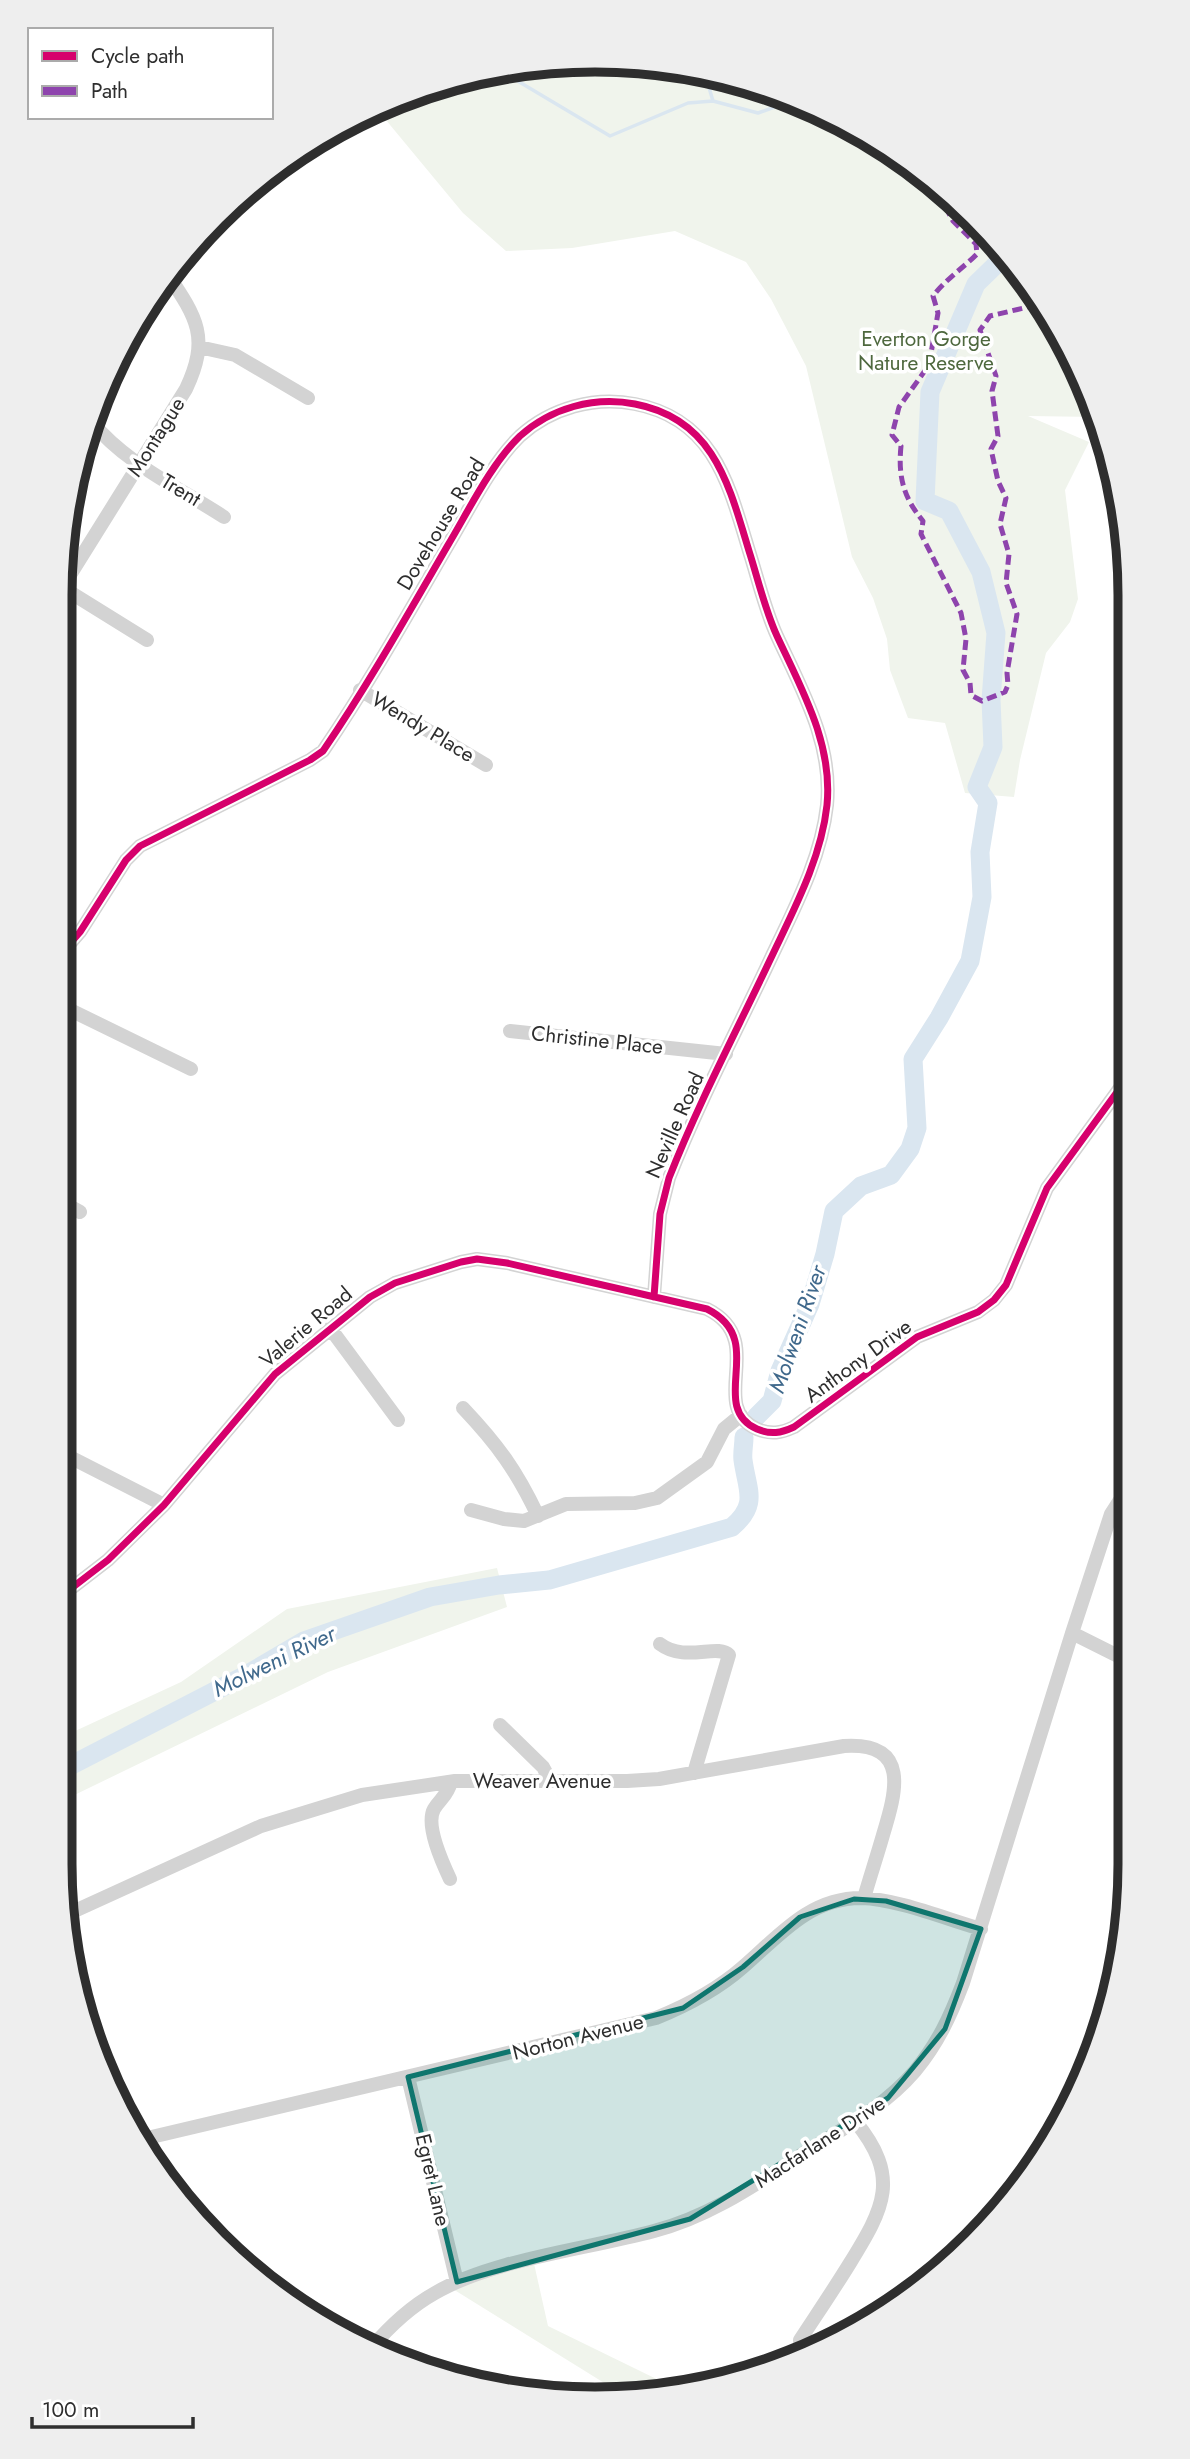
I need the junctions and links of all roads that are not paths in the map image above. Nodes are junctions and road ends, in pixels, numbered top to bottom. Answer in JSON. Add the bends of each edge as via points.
{"nodes":[{"id":1,"x":174,"y":285,"type":"edge"},
{"id":2,"x":199,"y":348,"type":"junction"},
{"id":3,"x":308,"y":398,"type":"dead end"},
{"id":4,"x":99,"y":430,"type":"edge"},
{"id":5,"x":138,"y":466,"type":"junction"},
{"id":6,"x":224,"y":517,"type":"dead end"},
{"id":7,"x":73,"y":569,"type":"edge"},
{"id":8,"x":72,"y":595,"type":"edge"},
{"id":9,"x":147,"y":640,"type":"dead end"},
{"id":10,"x":360,"y":690,"type":"junction"},
{"id":11,"x":486,"y":765,"type":"dead end"},
{"id":12,"x":72,"y":941,"type":"edge"},
{"id":13,"x":72,"y":1011,"type":"edge"},
{"id":14,"x":510,"y":1031,"type":"dead end"},
{"id":15,"x":726,"y":1054,"type":"junction"},
{"id":16,"x":191,"y":1069,"type":"dead end"},
{"id":17,"x":1118,"y":1091,"type":"edge"},
{"id":18,"x":72,"y":1207,"type":"edge"},
{"id":19,"x":80,"y":1212,"type":"dead end"},
{"id":20,"x":654,"y":1297,"type":"junction"},
{"id":21,"x":330,"y":1328,"type":"junction"},
{"id":22,"x":463,"y":1408,"type":"dead end"},
{"id":23,"x":741,"y":1415,"type":"junction"},
{"id":24,"x":398,"y":1420,"type":"dead end"},
{"id":25,"x":72,"y":1458,"type":"edge"},
{"id":26,"x":1118,"y":1503,"type":"edge"},
{"id":27,"x":164,"y":1505,"type":"junction"},
{"id":28,"x":471,"y":1510,"type":"dead end"},
{"id":29,"x":538,"y":1516,"type":"junction"},
{"id":30,"x":72,"y":1588,"type":"edge"},
{"id":31,"x":1072,"y":1633,"type":"junction"},
{"id":32,"x":660,"y":1644,"type":"dead end"},
{"id":33,"x":1118,"y":1656,"type":"edge"},
{"id":34,"x":500,"y":1726,"type":"dead end"},
{"id":35,"x":694,"y":1773,"type":"junction"},
{"id":36,"x":550,"y":1780,"type":"junction"},
{"id":37,"x":451,"y":1782,"type":"junction"},
{"id":38,"x":450,"y":1879,"type":"dead end"},
{"id":39,"x":864,"y":1898,"type":"junction"},
{"id":40,"x":74,"y":1911,"type":"edge"},
{"id":41,"x":981,"y":1929,"type":"junction"},
{"id":42,"x":408,"y":2077,"type":"junction"},
{"id":43,"x":855,"y":2121,"type":"junction"},
{"id":44,"x":149,"y":2138,"type":"edge"},
{"id":45,"x":457,"y":2282,"type":"junction"},
{"id":46,"x":378,"y":2340,"type":"edge"},
{"id":47,"x":800,"y":2345,"type":"edge"}],
"edges":[{"from":1,"to":2,"type":"street","name":"Montague","via":[[194,317]]},
{"from":2,"to":3,"type":"street","via":[[234,355]]},
{"from":2,"to":5,"type":"street","name":"Montague","via":[[186,389]]},
{"from":4,"to":5,"type":"street","name":"Trent"},
{"from":5,"to":6,"type":"street","name":"Trent"},
{"from":5,"to":7,"type":"street","name":"Montague"},
{"from":8,"to":9,"type":"street"},
{"from":10,"to":11,"type":"street","name":"Wendy Place"},
{"from":10,"to":12,"type":"street","name":"Dovehouse Road","via":[[319,755],[133,851]]},
{"from":10,"to":15,"type":"street","name":"Dovehouse Road","via":[[504,454],[528,429],[572,406],[613,401],[656,409],[697,436],[719,462],[733,494],[773,626],[821,741],[828,780],[825,818],[806,882]]},
{"from":13,"to":16,"type":"street"},
{"from":14,"to":15,"type":"street","name":"Christine Place"},
{"from":15,"to":20,"type":"street","name":"Neville Road","via":[[663,1196]]},
{"from":17,"to":23,"type":"street","name":"Anthony Drive","via":[[1047,1188],[1006,1285],[995,1300],[978,1312],[917,1337],[785,1431],[766,1432]]},
{"from":18,"to":19,"type":"street"},
{"from":20,"to":21,"type":"street","name":"Valerie Road","via":[[477,1259],[395,1283]]},
{"from":20,"to":23,"type":"street","via":[[707,1309],[727,1324],[736,1344],[734,1397]]},
{"from":21,"to":24,"type":"street"},
{"from":21,"to":27,"type":"street","name":"Valerie Road","via":[[275,1374]]},
{"from":22,"to":29,"type":"street","via":[[506,1457]]},
{"from":23,"to":29,"type":"street","via":[[724,1429],[707,1462],[657,1498],[635,1503],[566,1504]]},
{"from":25,"to":27,"type":"street"},
{"from":26,"to":31,"type":"street","name":"Macfarlane Drive"},
{"from":27,"to":30,"type":"street","name":"Valerie Road"},
{"from":28,"to":29,"type":"street","via":[[518,1521]]},
{"from":31,"to":33,"type":"street"},
{"from":31,"to":41,"type":"street","name":"Macfarlane Drive"},
{"from":32,"to":35,"type":"street","via":[[681,1654],[722,1650],[729,1656]]},
{"from":34,"to":36,"type":"street","via":[[544,1767]]},
{"from":35,"to":36,"type":"street","name":"Weaver Avenue","via":[[627,1781]]},
{"from":35,"to":39,"type":"street","name":"Weaver Avenue","via":[[844,1746],[872,1747],[882,1753],[894,1771],[895,1793]]},
{"from":36,"to":37,"type":"street","name":"Weaver Avenue"},
{"from":37,"to":38,"type":"street","via":[[432,1817],[439,1857]]},
{"from":37,"to":40,"type":"street","name":"Weaver Avenue","via":[[379,1791],[261,1826]]},
{"from":39,"to":41,"type":"street","name":"Norton Avenue"},
{"from":39,"to":42,"type":"street","name":"Norton Avenue","via":[[835,1902],[800,1917],[707,1994],[656,2018]]},
{"from":41,"to":43,"type":"street","name":"Macfarlane Drive","via":[[945,2029],[888,2098]]},
{"from":42,"to":44,"type":"street","name":"Norton Avenue"},
{"from":42,"to":45,"type":"street","name":"Egret Lane"},
{"from":43,"to":45,"type":"street","name":"Macfarlane Drive","via":[[724,2204],[690,2219]]},
{"from":43,"to":47,"type":"street","via":[[881,2166],[883,2201],[869,2233]]},
{"from":45,"to":46,"type":"street","name":"Macfarlane Drive","via":[[415,2307]]}]}
